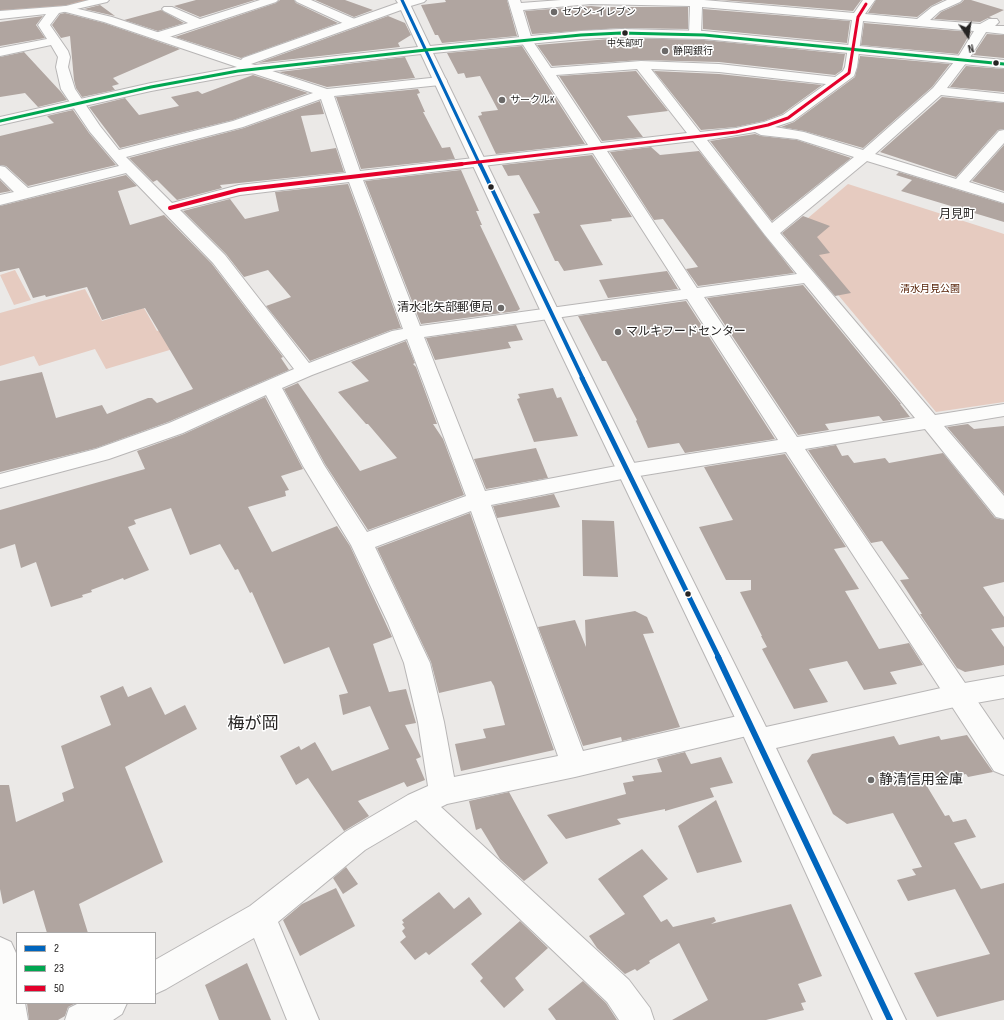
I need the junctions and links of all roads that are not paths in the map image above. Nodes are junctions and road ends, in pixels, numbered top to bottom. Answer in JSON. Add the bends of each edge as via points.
{"nodes":[{"id":1,"x":103,"y":0,"type":"edge"},
{"id":2,"x":272,"y":0,"type":"edge"},
{"id":3,"x":301,"y":0,"type":"edge"},
{"id":4,"x":420,"y":0,"type":"edge"},
{"id":5,"x":591,"y":0,"type":"edge"},
{"id":6,"x":774,"y":0,"type":"edge"},
{"id":7,"x":869,"y":0,"type":"edge"},
{"id":8,"x":956,"y":0,"type":"edge"},
{"id":9,"x":697,"y":2,"type":"edge"},
{"id":10,"x":403,"y":3,"type":"edge"},
{"id":11,"x":515,"y":4,"type":"edge"},
{"id":12,"x":63,"y":6,"type":"edge"},
{"id":13,"x":0,"y":7,"type":"edge"},
{"id":14,"x":760,"y":8,"type":"junction"},
{"id":15,"x":168,"y":9,"type":"dead end"},
{"id":16,"x":0,"y":15,"type":"edge"},
{"id":17,"x":1004,"y":15,"type":"edge"},
{"id":18,"x":858,"y":17,"type":"junction"},
{"id":19,"x":920,"y":22,"type":"junction"},
{"id":20,"x":353,"y":23,"type":"junction"},
{"id":21,"x":198,"y":24,"type":"junction"},
{"id":22,"x":982,"y":28,"type":"junction"},
{"id":23,"x":1004,"y":30,"type":"edge"},
{"id":24,"x":695,"y":34,"type":"junction"},
{"id":25,"x":159,"y":36,"type":"junction"},
{"id":26,"x":526,"y":40,"type":"junction"},
{"id":27,"x":54,"y":41,"type":"junction"},
{"id":28,"x":853,"y":48,"type":"junction"},
{"id":29,"x":426,"y":50,"type":"junction"},
{"id":30,"x":0,"y":52,"type":"edge"},
{"id":31,"x":963,"y":59,"type":"junction"},
{"id":32,"x":240,"y":64,"type":"junction"},
{"id":33,"x":1004,"y":64,"type":"edge"},
{"id":34,"x":641,"y":65,"type":"junction"},
{"id":35,"x":254,"y":69,"type":"junction"},
{"id":36,"x":549,"y":72,"type":"junction"},
{"id":37,"x":440,"y":81,"type":"junction"},
{"id":38,"x":838,"y":81,"type":"junction"},
{"id":39,"x":938,"y":91,"type":"junction"},
{"id":40,"x":326,"y":93,"type":"junction"},
{"id":41,"x":1004,"y":98,"type":"edge"},
{"id":42,"x":77,"y":104,"type":"junction"},
{"id":43,"x":0,"y":121,"type":"edge"},
{"id":44,"x":736,"y":132,"type":"junction"},
{"id":45,"x":1004,"y":134,"type":"edge"},
{"id":46,"x":697,"y":136,"type":"junction"},
{"id":47,"x":597,"y":148,"type":"junction"},
{"id":48,"x":116,"y":155,"type":"junction"},
{"id":49,"x":865,"y":156,"type":"junction"},
{"id":50,"x":478,"y":162,"type":"junction"},
{"id":51,"x":130,"y":168,"type":"junction"},
{"id":52,"x":0,"y":170,"type":"edge"},
{"id":53,"x":354,"y":176,"type":"junction"},
{"id":54,"x":959,"y":184,"type":"junction"},
{"id":55,"x":25,"y":194,"type":"junction"},
{"id":56,"x":1004,"y":198,"type":"edge"},
{"id":57,"x":0,"y":200,"type":"edge"},
{"id":58,"x":170,"y":208,"type":"junction"},
{"id":59,"x":772,"y":232,"type":"junction"},
{"id":60,"x":809,"y":277,"type":"junction"},
{"id":61,"x":693,"y":292,"type":"junction"},
{"id":62,"x":550,"y":312,"type":"junction"},
{"id":63,"x":413,"y":332,"type":"junction"},
{"id":64,"x":305,"y":371,"type":"junction"},
{"id":65,"x":271,"y":386,"type":"junction"},
{"id":66,"x":1004,"y":410,"type":"edge"},
{"id":67,"x":930,"y":422,"type":"junction"},
{"id":68,"x":792,"y":445,"type":"junction"},
{"id":69,"x":627,"y":471,"type":"junction"},
{"id":70,"x":0,"y":482,"type":"edge"},
{"id":71,"x":478,"y":500,"type":"junction"},
{"id":72,"x":1004,"y":511,"type":"edge"},
{"id":73,"x":362,"y":543,"type":"junction"},
{"id":74,"x":1004,"y":687,"type":"edge"},
{"id":75,"x":958,"y":695,"type":"junction"},
{"id":76,"x":754,"y":732,"type":"junction"},
{"id":77,"x":1004,"y":763,"type":"edge"},
{"id":78,"x":575,"y":765,"type":"junction"},
{"id":79,"x":431,"y":798,"type":"junction"},
{"id":80,"x":261,"y":917,"type":"junction"},
{"id":81,"x":0,"y":953,"type":"edge"},
{"id":82,"x":156,"y":977,"type":"edge"},
{"id":83,"x":109,"y":1004,"type":"edge"},
{"id":84,"x":12,"y":1020,"type":"edge"},
{"id":85,"x":81,"y":1020,"type":"edge"},
{"id":86,"x":303,"y":1020,"type":"edge"},
{"id":87,"x":638,"y":1020,"type":"edge"},
{"id":88,"x":890,"y":1020,"type":"edge"}],
"edges":[{"from":1,"to":12,"type":"street"},
{"from":2,"to":21,"type":"street"},
{"from":3,"to":20,"type":"street"},
{"from":4,"to":10,"type":"street"},
{"from":5,"to":9,"type":"street"},
{"from":5,"to":11,"type":"street"},
{"from":6,"to":14,"type":"street"},
{"from":7,"to":18,"type":"street"},
{"from":8,"to":19,"type":"street","via":[[936,9]]},
{"from":9,"to":14,"type":"street"},
{"from":9,"to":24,"type":"street"},
{"from":10,"to":20,"type":"street"},
{"from":10,"to":29,"type":"street"},
{"from":11,"to":26,"type":"street"},
{"from":12,"to":13,"type":"street"},
{"from":12,"to":16,"type":"street"},
{"from":12,"to":25,"type":"street"},
{"from":12,"to":27,"type":"street","via":[[44,25]]},
{"from":14,"to":18,"type":"street"},
{"from":15,"to":21,"type":"street"},
{"from":17,"to":22,"type":"street"},
{"from":18,"to":19,"type":"street"},
{"from":18,"to":28,"type":"street"},
{"from":19,"to":22,"type":"street"},
{"from":20,"to":32,"type":"street"},
{"from":21,"to":25,"type":"street"},
{"from":22,"to":23,"type":"street"},
{"from":22,"to":31,"type":"street"},
{"from":24,"to":26,"type":"street","via":[[621,33]]},
{"from":24,"to":28,"type":"street"},
{"from":25,"to":32,"type":"street"},
{"from":26,"to":29,"type":"street"},
{"from":26,"to":36,"type":"street"},
{"from":27,"to":30,"type":"street"},
{"from":27,"to":42,"type":"street","via":[[62,51],[62,68],[68,90]]},
{"from":28,"to":31,"type":"street"},
{"from":28,"to":38,"type":"street","via":[[849,72]]},
{"from":29,"to":35,"type":"street"},
{"from":29,"to":37,"type":"street"},
{"from":31,"to":33,"type":"street"},
{"from":31,"to":39,"type":"street"},
{"from":32,"to":35,"type":"street"},
{"from":34,"to":36,"type":"street"},
{"from":34,"to":38,"type":"street","via":[[719,68]]},
{"from":34,"to":46,"type":"street"},
{"from":35,"to":40,"type":"street"},
{"from":35,"to":42,"type":"street","via":[[151,87]]},
{"from":36,"to":47,"type":"street"},
{"from":37,"to":40,"type":"street"},
{"from":37,"to":50,"type":"street"},
{"from":38,"to":44,"type":"street","via":[[788,118]]},
{"from":39,"to":41,"type":"street"},
{"from":39,"to":49,"type":"street"},
{"from":40,"to":48,"type":"street","via":[[238,124]]},
{"from":40,"to":53,"type":"street"},
{"from":42,"to":43,"type":"street"},
{"from":42,"to":48,"type":"street"},
{"from":44,"to":46,"type":"street"},
{"from":44,"to":49,"type":"street","via":[[771,131],[799,135]]},
{"from":45,"to":54,"type":"street"},
{"from":46,"to":47,"type":"street"},
{"from":46,"to":59,"type":"street"},
{"from":47,"to":50,"type":"street"},
{"from":47,"to":61,"type":"street"},
{"from":48,"to":51,"type":"street"},
{"from":49,"to":54,"type":"street"},
{"from":49,"to":59,"type":"street"},
{"from":50,"to":53,"type":"street"},
{"from":50,"to":62,"type":"street"},
{"from":51,"to":55,"type":"street"},
{"from":51,"to":58,"type":"street"},
{"from":52,"to":55,"type":"street"},
{"from":53,"to":58,"type":"street","via":[[263,181]]},
{"from":53,"to":63,"type":"street"},
{"from":54,"to":56,"type":"street"},
{"from":55,"to":57,"type":"street"},
{"from":58,"to":64,"type":"street","via":[[219,259]]},
{"from":59,"to":60,"type":"street"},
{"from":60,"to":61,"type":"street"},
{"from":60,"to":67,"type":"street"},
{"from":61,"to":62,"type":"street"},
{"from":61,"to":68,"type":"street"},
{"from":62,"to":63,"type":"street"},
{"from":62,"to":69,"type":"street"},
{"from":63,"to":64,"type":"street","via":[[398,335]]},
{"from":63,"to":71,"type":"street"},
{"from":64,"to":65,"type":"street"},
{"from":65,"to":70,"type":"street","via":[[176,428],[109,452]]},
{"from":65,"to":73,"type":"street","via":[[314,466]]},
{"from":66,"to":67,"type":"street"},
{"from":67,"to":68,"type":"street"},
{"from":67,"to":72,"type":"street"},
{"from":68,"to":69,"type":"street"},
{"from":68,"to":75,"type":"street"},
{"from":69,"to":71,"type":"street"},
{"from":69,"to":76,"type":"street"},
{"from":71,"to":73,"type":"street"},
{"from":71,"to":78,"type":"street"},
{"from":73,"to":79,"type":"street","via":[[417,663],[431,722]]},
{"from":74,"to":75,"type":"street"},
{"from":75,"to":76,"type":"street"},
{"from":75,"to":77,"type":"street"},
{"from":76,"to":78,"type":"street"},
{"from":76,"to":88,"type":"street"},
{"from":78,"to":79,"type":"street"},
{"from":79,"to":80,"type":"street","via":[[355,841]]},
{"from":79,"to":87,"type":"street","via":[[618,991]]},
{"from":80,"to":82,"type":"street"},
{"from":80,"to":86,"type":"street"},
{"from":81,"to":84,"type":"street"},
{"from":83,"to":85,"type":"street"}]}
